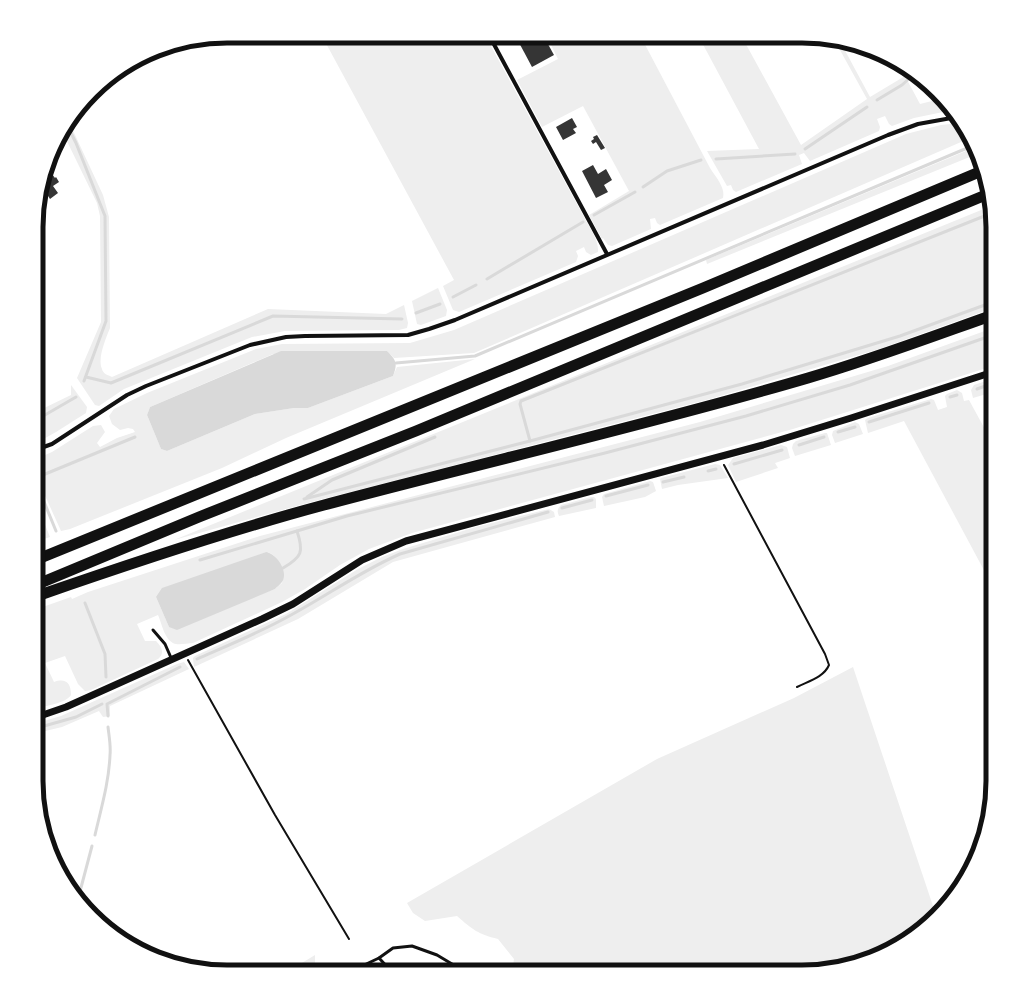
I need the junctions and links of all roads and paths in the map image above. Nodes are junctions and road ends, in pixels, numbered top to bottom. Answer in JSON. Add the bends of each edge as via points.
{"nodes":[{"id":1,"x":493,"y":43,"type":"edge"},
{"id":2,"x":950,"y":118,"type":"edge"},
{"id":3,"x":978,"y":173,"type":"edge"},
{"id":4,"x":983,"y":196,"type":"edge"},
{"id":5,"x":607,"y":254,"type":"junction"},
{"id":6,"x":986,"y":318,"type":"edge"},
{"id":7,"x":986,"y":374,"type":"edge"},
{"id":8,"x":43,"y":448,"type":"edge"},
{"id":9,"x":721,"y":456,"type":"junction"},
{"id":10,"x":43,"y":558,"type":"edge"},
{"id":11,"x":43,"y":582,"type":"edge"},
{"id":12,"x":43,"y":594,"type":"edge"},
{"id":13,"x":153,"y":630,"type":"dead end"},
{"id":14,"x":185,"y":654,"type":"junction"},
{"id":15,"x":172,"y":660,"type":"junction"},
{"id":16,"x":797,"y":687,"type":"dead end"},
{"id":17,"x":43,"y":715,"type":"edge"},
{"id":18,"x":349,"y":939,"type":"dead end"},
{"id":19,"x":379,"y":958,"type":"junction"},
{"id":20,"x":364,"y":965,"type":"edge"},
{"id":21,"x":386,"y":965,"type":"edge"},
{"id":22,"x":452,"y":965,"type":"edge"}],
"edges":[{"from":1,"to":5,"type":"street"},
{"from":2,"to":5,"type":"street","via":[[918,124],[888,135]]},
{"from":3,"to":10,"type":"highway"},
{"from":4,"to":11,"type":"highway","via":[[416,431]]},
{"from":5,"to":8,"type":"street","via":[[455,320],[408,335],[286,337],[250,345],[133,392]]},
{"from":6,"to":12,"type":"highway","via":[[810,377],[716,404],[285,516]]},
{"from":7,"to":9,"type":"street","via":[[851,418]]},
{"from":9,"to":14,"type":"street","via":[[406,541],[362,560],[293,604]]},
{"from":9,"to":16,"type":"path","via":[[728,474],[829,665],[821,676]]},
{"from":13,"to":15,"type":"lane"},
{"from":14,"to":15,"type":"street"},
{"from":14,"to":18,"type":"path","via":[[275,815]]},
{"from":15,"to":17,"type":"street"},
{"from":19,"to":20,"type":"lane"},
{"from":19,"to":21,"type":"lane"},
{"from":19,"to":22,"type":"lane","via":[[393,948],[412,946],[437,955]]}]}
